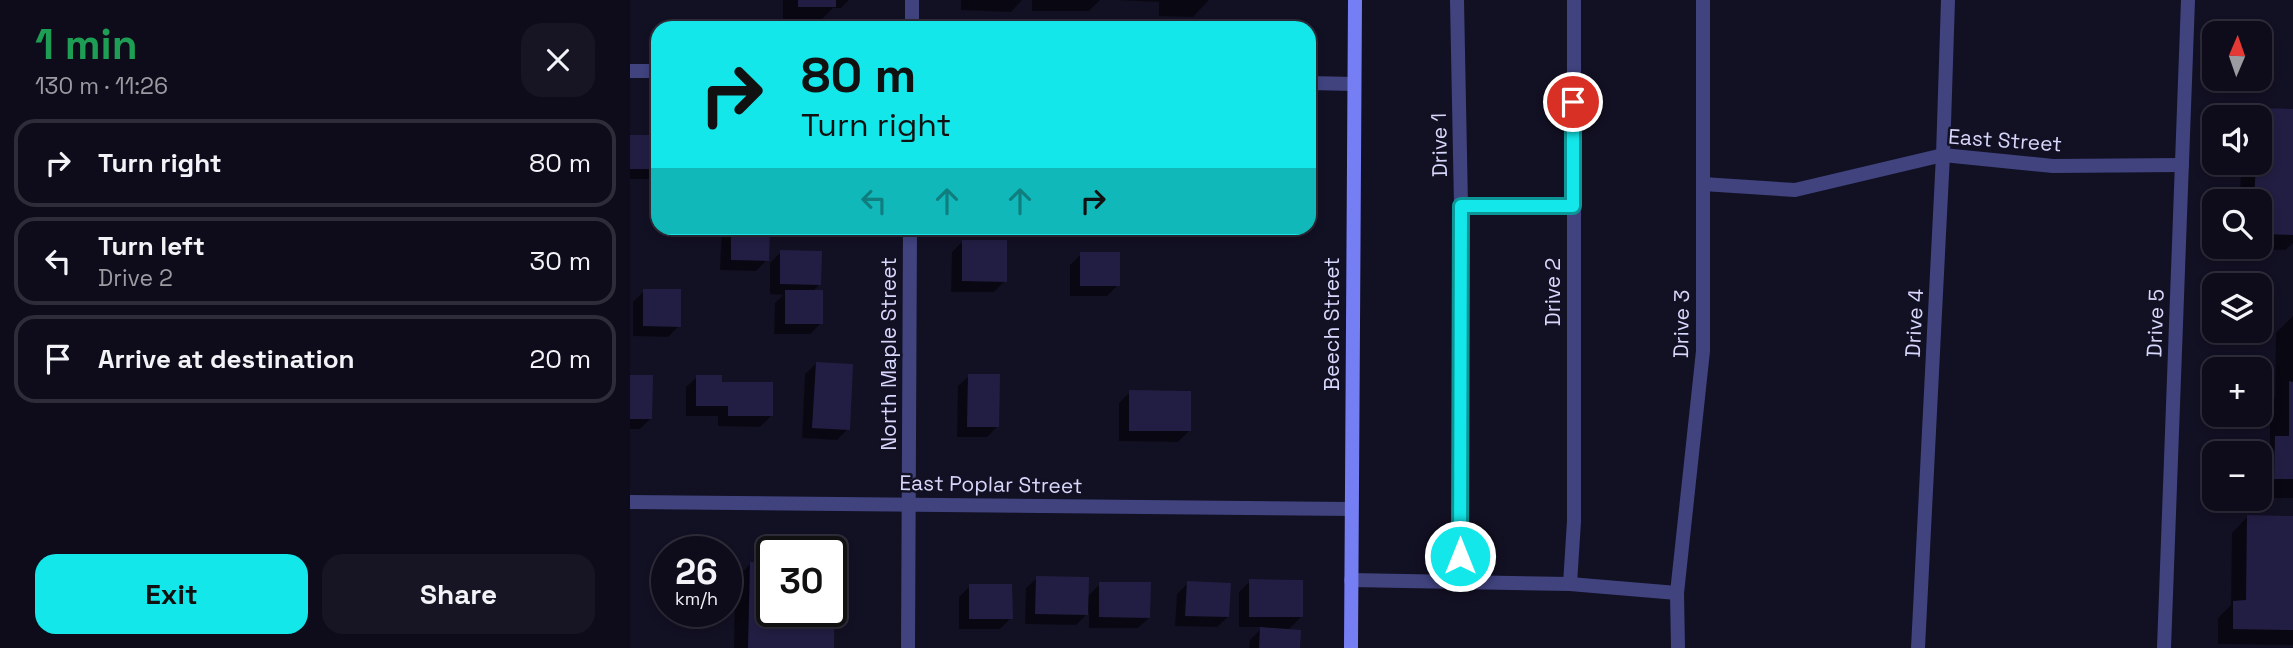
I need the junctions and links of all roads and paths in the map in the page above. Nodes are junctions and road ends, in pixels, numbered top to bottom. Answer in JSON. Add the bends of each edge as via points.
{"nodes":[{"id":1,"x":912,"y":0,"type":"edge"},
{"id":2,"x":1354,"y":0,"type":"edge"},
{"id":3,"x":1457,"y":0,"type":"edge"},
{"id":4,"x":1574,"y":0,"type":"edge"},
{"id":5,"x":1703,"y":0,"type":"edge"},
{"id":6,"x":1948,"y":0,"type":"edge"},
{"id":7,"x":2188,"y":0,"type":"edge"},
{"id":8,"x":912,"y":21,"type":"edge"},
{"id":9,"x":630,"y":71,"type":"edge"},
{"id":10,"x":651,"y":71,"type":"edge"},
{"id":11,"x":1316,"y":83,"type":"edge"},
{"id":12,"x":1354,"y":83,"type":"junction"},
{"id":13,"x":1943,"y":155,"type":"junction"},
{"id":14,"x":2182,"y":165,"type":"junction"},
{"id":15,"x":1703,"y":184,"type":"junction"},
{"id":16,"x":1461,"y":206,"type":"junction"},
{"id":17,"x":1573,"y":206,"type":"junction"},
{"id":18,"x":910,"y":235,"type":"edge"},
{"id":19,"x":630,"y":502,"type":"edge"},
{"id":20,"x":908,"y":504,"type":"junction"},
{"id":21,"x":1351,"y":509,"type":"junction"},
{"id":22,"x":1351,"y":580,"type":"junction"},
{"id":23,"x":1460,"y":583,"type":"junction"},
{"id":24,"x":1570,"y":584,"type":"junction"},
{"id":25,"x":1677,"y":593,"type":"junction"},
{"id":26,"x":908,"y":648,"type":"edge"},
{"id":27,"x":1351,"y":648,"type":"edge"},
{"id":28,"x":1678,"y":648,"type":"edge"},
{"id":29,"x":1918,"y":648,"type":"edge"},
{"id":30,"x":2164,"y":648,"type":"edge"}],
"edges":[{"from":1,"to":8,"type":"street"},
{"from":2,"to":12,"type":"street","name":"Beech Street"},
{"from":3,"to":16,"type":"street","name":"Drive 1"},
{"from":4,"to":17,"type":"street","name":"Drive 2"},
{"from":5,"to":15,"type":"street","name":"Drive 3"},
{"from":6,"to":13,"type":"street","name":"Drive 4"},
{"from":7,"to":14,"type":"street","name":"Drive 5"},
{"from":9,"to":10,"type":"street"},
{"from":11,"to":12,"type":"street"},
{"from":12,"to":21,"type":"street","name":"Beech Street"},
{"from":13,"to":14,"type":"street","name":"East Street","via":[[2053,166]]},
{"from":13,"to":15,"type":"street","name":"East Street","via":[[1795,190]]},
{"from":13,"to":29,"type":"street","name":"Drive 4"},
{"from":14,"to":30,"type":"street","name":"Drive 5"},
{"from":15,"to":25,"type":"street","name":"Drive 3","via":[[1703,351]]},
{"from":16,"to":17,"type":"lane"},
{"from":16,"to":23,"type":"street","name":"Drive 1"},
{"from":17,"to":24,"type":"street","name":"Drive 2"},
{"from":18,"to":20,"type":"street","name":"North Maple Street"},
{"from":19,"to":20,"type":"street","name":"East Poplar Street"},
{"from":20,"to":21,"type":"street","name":"East Poplar Street"},
{"from":20,"to":26,"type":"street","name":"North Maple Street"},
{"from":21,"to":22,"type":"street","name":"Beech Street"},
{"from":22,"to":23,"type":"street"},
{"from":22,"to":27,"type":"street","name":"Beech Street"},
{"from":23,"to":24,"type":"street"},
{"from":24,"to":25,"type":"street"},
{"from":25,"to":28,"type":"street","name":"Drive 3"}]}
